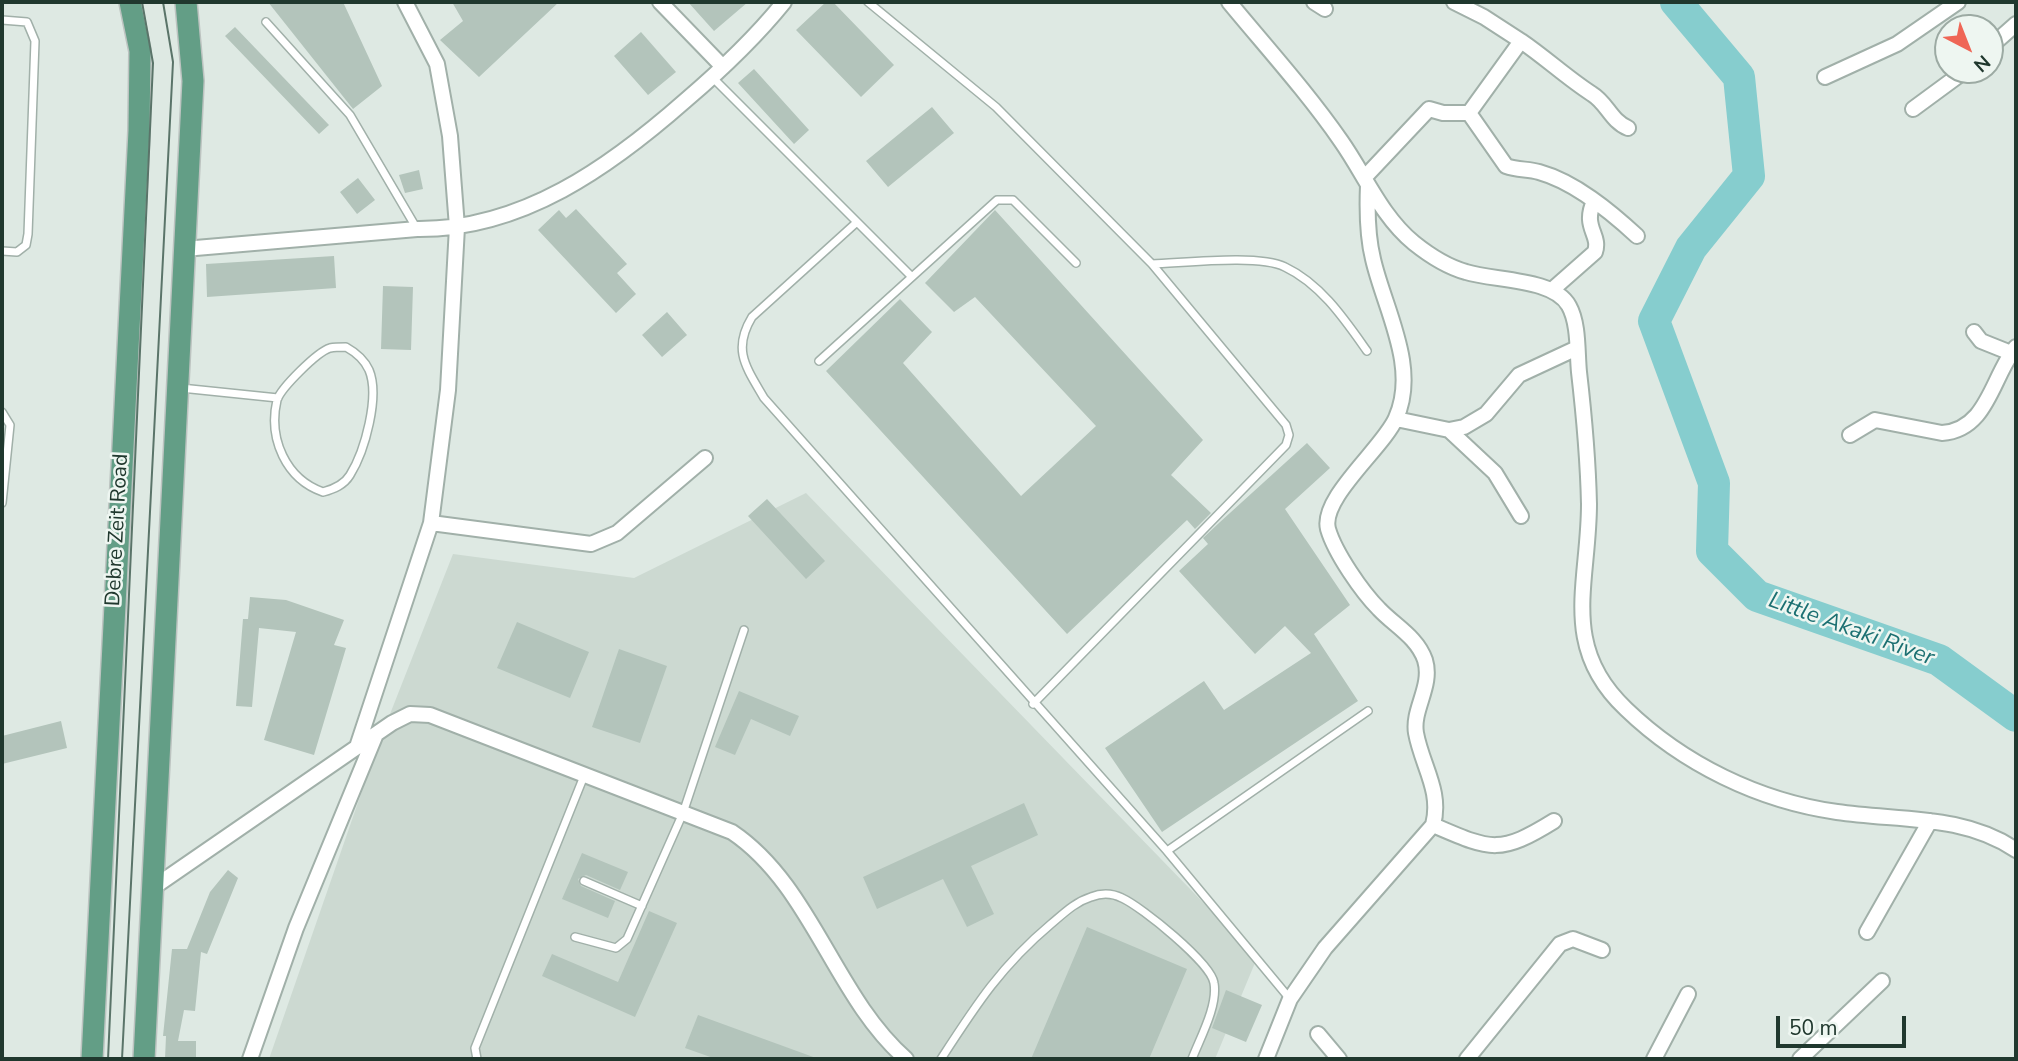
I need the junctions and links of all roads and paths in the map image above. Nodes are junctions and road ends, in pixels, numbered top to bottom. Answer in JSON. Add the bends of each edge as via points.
{"nodes":[{"id":1,"x":130,"y":2,"type":"edge"},
{"id":2,"x":186,"y":2,"type":"edge"},
{"id":3,"x":405,"y":2,"type":"edge"},
{"id":4,"x":660,"y":2,"type":"edge"},
{"id":5,"x":784,"y":2,"type":"edge"},
{"id":6,"x":868,"y":2,"type":"edge"},
{"id":7,"x":1229,"y":2,"type":"edge"},
{"id":8,"x":1454,"y":2,"type":"edge"},
{"id":9,"x":1958,"y":2,"type":"edge"},
{"id":10,"x":2,"y":20,"type":"edge"},
{"id":11,"x":266,"y":22,"type":"dead end"},
{"id":12,"x":1521,"y":41,"type":"junction"},
{"id":13,"x":718,"y":72,"type":"junction"},
{"id":14,"x":1825,"y":77,"type":"dead end"},
{"id":15,"x":1947,"y":84,"type":"edge"},
{"id":16,"x":1913,"y":109,"type":"dead end"},
{"id":17,"x":1469,"y":113,"type":"junction"},
{"id":18,"x":1628,"y":128,"type":"dead end"},
{"id":19,"x":1366,"y":182,"type":"junction"},
{"id":20,"x":1594,"y":201,"type":"junction"},
{"id":21,"x":857,"y":222,"type":"junction"},
{"id":22,"x":457,"y":227,"type":"junction"},
{"id":23,"x":417,"y":229,"type":"junction"},
{"id":24,"x":1637,"y":236,"type":"dead end"},
{"id":25,"x":184,"y":249,"type":"junction"},
{"id":26,"x":2,"y":251,"type":"edge"},
{"id":27,"x":1076,"y":263,"type":"dead end"},
{"id":28,"x":1152,"y":264,"type":"junction"},
{"id":29,"x":911,"y":276,"type":"junction"},
{"id":30,"x":1553,"y":289,"type":"junction"},
{"id":31,"x":1974,"y":332,"type":"dead end"},
{"id":32,"x":1577,"y":348,"type":"junction"},
{"id":33,"x":2014,"y":350,"type":"edge"},
{"id":34,"x":1367,"y":351,"type":"dead end"},
{"id":35,"x":819,"y":360,"type":"dead end"},
{"id":36,"x":177,"y":387,"type":"junction"},
{"id":37,"x":278,"y":398,"type":"junction"},
{"id":38,"x":2,"y":412,"type":"edge"},
{"id":39,"x":1396,"y":419,"type":"junction"},
{"id":40,"x":1449,"y":430,"type":"junction"},
{"id":41,"x":1850,"y":435,"type":"dead end"},
{"id":42,"x":705,"y":458,"type":"dead end"},
{"id":43,"x":2,"y":503,"type":"edge"},
{"id":44,"x":1521,"y":516,"type":"dead end"},
{"id":45,"x":431,"y":523,"type":"junction"},
{"id":46,"x":744,"y":630,"type":"dead end"},
{"id":47,"x":1033,"y":704,"type":"junction"},
{"id":48,"x":1368,"y":711,"type":"dead end"},
{"id":49,"x":376,"y":734,"type":"junction"},
{"id":50,"x":357,"y":747,"type":"junction"},
{"id":51,"x":584,"y":776,"type":"junction"},
{"id":52,"x":683,"y":813,"type":"junction"},
{"id":53,"x":1554,"y":821,"type":"dead end"},
{"id":54,"x":1930,"y":821,"type":"junction"},
{"id":55,"x":1433,"y":825,"type":"junction"},
{"id":56,"x":2016,"y":850,"type":"edge"},
{"id":57,"x":1167,"y":851,"type":"junction"},
{"id":58,"x":584,"y":881,"type":"dead end"},
{"id":59,"x":154,"y":887,"type":"junction"},
{"id":60,"x":642,"y":906,"type":"junction"},
{"id":61,"x":1867,"y":932,"type":"dead end"},
{"id":62,"x":575,"y":937,"type":"dead end"},
{"id":63,"x":1602,"y":950,"type":"dead end"},
{"id":64,"x":1882,"y":981,"type":"dead end"},
{"id":65,"x":1688,"y":994,"type":"dead end"},
{"id":66,"x":1290,"y":999,"type":"junction"},
{"id":67,"x":1318,"y":1034,"type":"dead end"},
{"id":68,"x":92,"y":1059,"type":"edge"},
{"id":69,"x":144,"y":1059,"type":"edge"},
{"id":70,"x":250,"y":1059,"type":"edge"},
{"id":71,"x":477,"y":1059,"type":"edge"},
{"id":72,"x":906,"y":1059,"type":"edge"},
{"id":73,"x":941,"y":1059,"type":"edge"},
{"id":74,"x":1192,"y":1059,"type":"edge"},
{"id":75,"x":1266,"y":1059,"type":"edge"},
{"id":76,"x":1339,"y":1059,"type":"edge"},
{"id":77,"x":1467,"y":1059,"type":"edge"},
{"id":78,"x":1654,"y":1059,"type":"edge"},
{"id":79,"x":1800,"y":1059,"type":"edge"}],
"edges":[{"from":1,"to":68,"type":"main road","name":"Debre Zeit Road","via":[[140,51],[139,131]]},
{"from":2,"to":25,"type":"main road","via":[[193,81]]},
{"from":3,"to":22,"type":"street","via":[[437,64],[450,136]]},
{"from":4,"to":13,"type":"street"},
{"from":5,"to":13,"type":"street"},
{"from":6,"to":28,"type":"lane","via":[[996,107]]},
{"from":7,"to":19,"type":"street","via":[[1306,93]]},
{"from":8,"to":12,"type":"street"},
{"from":9,"to":14,"type":"street","via":[[1905,40]]},
{"from":10,"to":26,"type":"lane","via":[[27,23],[35,41],[28,234],[26,245],[17,252]]},
{"from":11,"to":23,"type":"lane","via":[[350,115]]},
{"from":12,"to":17,"type":"street"},
{"from":12,"to":18,"type":"street","via":[[1592,93]]},
{"from":13,"to":21,"type":"lane"},
{"from":13,"to":22,"type":"street","via":[[650,132],[583,180],[534,205]]},
{"from":15,"to":16,"type":"street"},
{"from":17,"to":19,"type":"street","via":[[1429,108]]},
{"from":17,"to":20,"type":"street","via":[[1506,166],[1546,174]]},
{"from":19,"to":30,"type":"street","via":[[1390,218],[1414,242],[1452,267]]},
{"from":19,"to":39,"type":"street","via":[[1373,258],[1403,373]]},
{"from":20,"to":24,"type":"street"},
{"from":20,"to":30,"type":"street","via":[[1588,220],[1595,252]]},
{"from":21,"to":29,"type":"lane"},
{"from":21,"to":47,"type":"lane","via":[[752,317],[740,349],[744,360],[764,398]]},
{"from":22,"to":23,"type":"street"},
{"from":22,"to":45,"type":"street","via":[[448,390]]},
{"from":23,"to":25,"type":"street"},
{"from":25,"to":36,"type":"main road"},
{"from":27,"to":29,"type":"lane","via":[[1006,198],[987,208]]},
{"from":28,"to":34,"type":"lane","via":[[1262,261],[1285,266],[1322,293]]},
{"from":28,"to":47,"type":"lane","via":[[1286,425],[1289,435],[1286,445]]},
{"from":29,"to":35,"type":"lane"},
{"from":30,"to":32,"type":"street","via":[[1570,307]]},
{"from":31,"to":33,"type":"street","via":[[1982,341]]},
{"from":32,"to":40,"type":"street","via":[[1519,375],[1486,414]]},
{"from":32,"to":54,"type":"street","via":[[1589,506],[1582,624],[1589,661],[1608,689],[1667,743],[1716,776],[1807,807]]},
{"from":33,"to":41,"type":"street","via":[[1981,411],[1965,426],[1942,433],[1875,420]]},
{"from":36,"to":37,"type":"lane"},
{"from":36,"to":59,"type":"main road"},
{"from":37,"to":37,"type":"lane","via":[[313,357],[329,348],[346,347],[369,370],[374,396],[366,432],[350,476],[338,487],[323,492],[310,488],[284,458],[275,439]]},
{"from":38,"to":43,"type":"lane","via":[[10,425]]},
{"from":39,"to":40,"type":"street"},
{"from":39,"to":55,"type":"street","via":[[1335,501],[1327,525],[1370,599],[1408,635],[1425,661],[1425,692],[1416,732],[1436,799]]},
{"from":40,"to":44,"type":"street","via":[[1495,473]]},
{"from":42,"to":45,"type":"street","via":[[617,533],[591,544]]},
{"from":45,"to":50,"type":"street"},
{"from":46,"to":52,"type":"lane"},
{"from":47,"to":57,"type":"lane"},
{"from":48,"to":57,"type":"lane"},
{"from":49,"to":50,"type":"street"},
{"from":49,"to":51,"type":"street","via":[[410,714],[430,715]]},
{"from":49,"to":70,"type":"street","via":[[296,928]]},
{"from":50,"to":59,"type":"street"},
{"from":51,"to":52,"type":"street"},
{"from":51,"to":71,"type":"lane","via":[[475,1048]]},
{"from":52,"to":60,"type":"lane"},
{"from":52,"to":72,"type":"street","via":[[732,832],[765,858],[877,1031]]},
{"from":53,"to":55,"type":"street","via":[[1522,840],[1485,847]]},
{"from":54,"to":56,"type":"street","via":[[1989,833]]},
{"from":54,"to":61,"type":"street"},
{"from":55,"to":66,"type":"street","via":[[1333,937]]},
{"from":57,"to":66,"type":"lane"},
{"from":58,"to":60,"type":"lane"},
{"from":59,"to":69,"type":"main road"},
{"from":60,"to":62,"type":"lane","via":[[627,939],[616,948]]},
{"from":63,"to":77,"type":"street","via":[[1573,939],[1560,944]]},
{"from":64,"to":79,"type":"street"},
{"from":65,"to":78,"type":"street"},
{"from":66,"to":75,"type":"street"},
{"from":67,"to":76,"type":"street"},
{"from":73,"to":74,"type":"lane","via":[[991,981],[1021,949],[1074,905],[1108,894],[1123,898],[1209,968],[1215,992]]}]}
